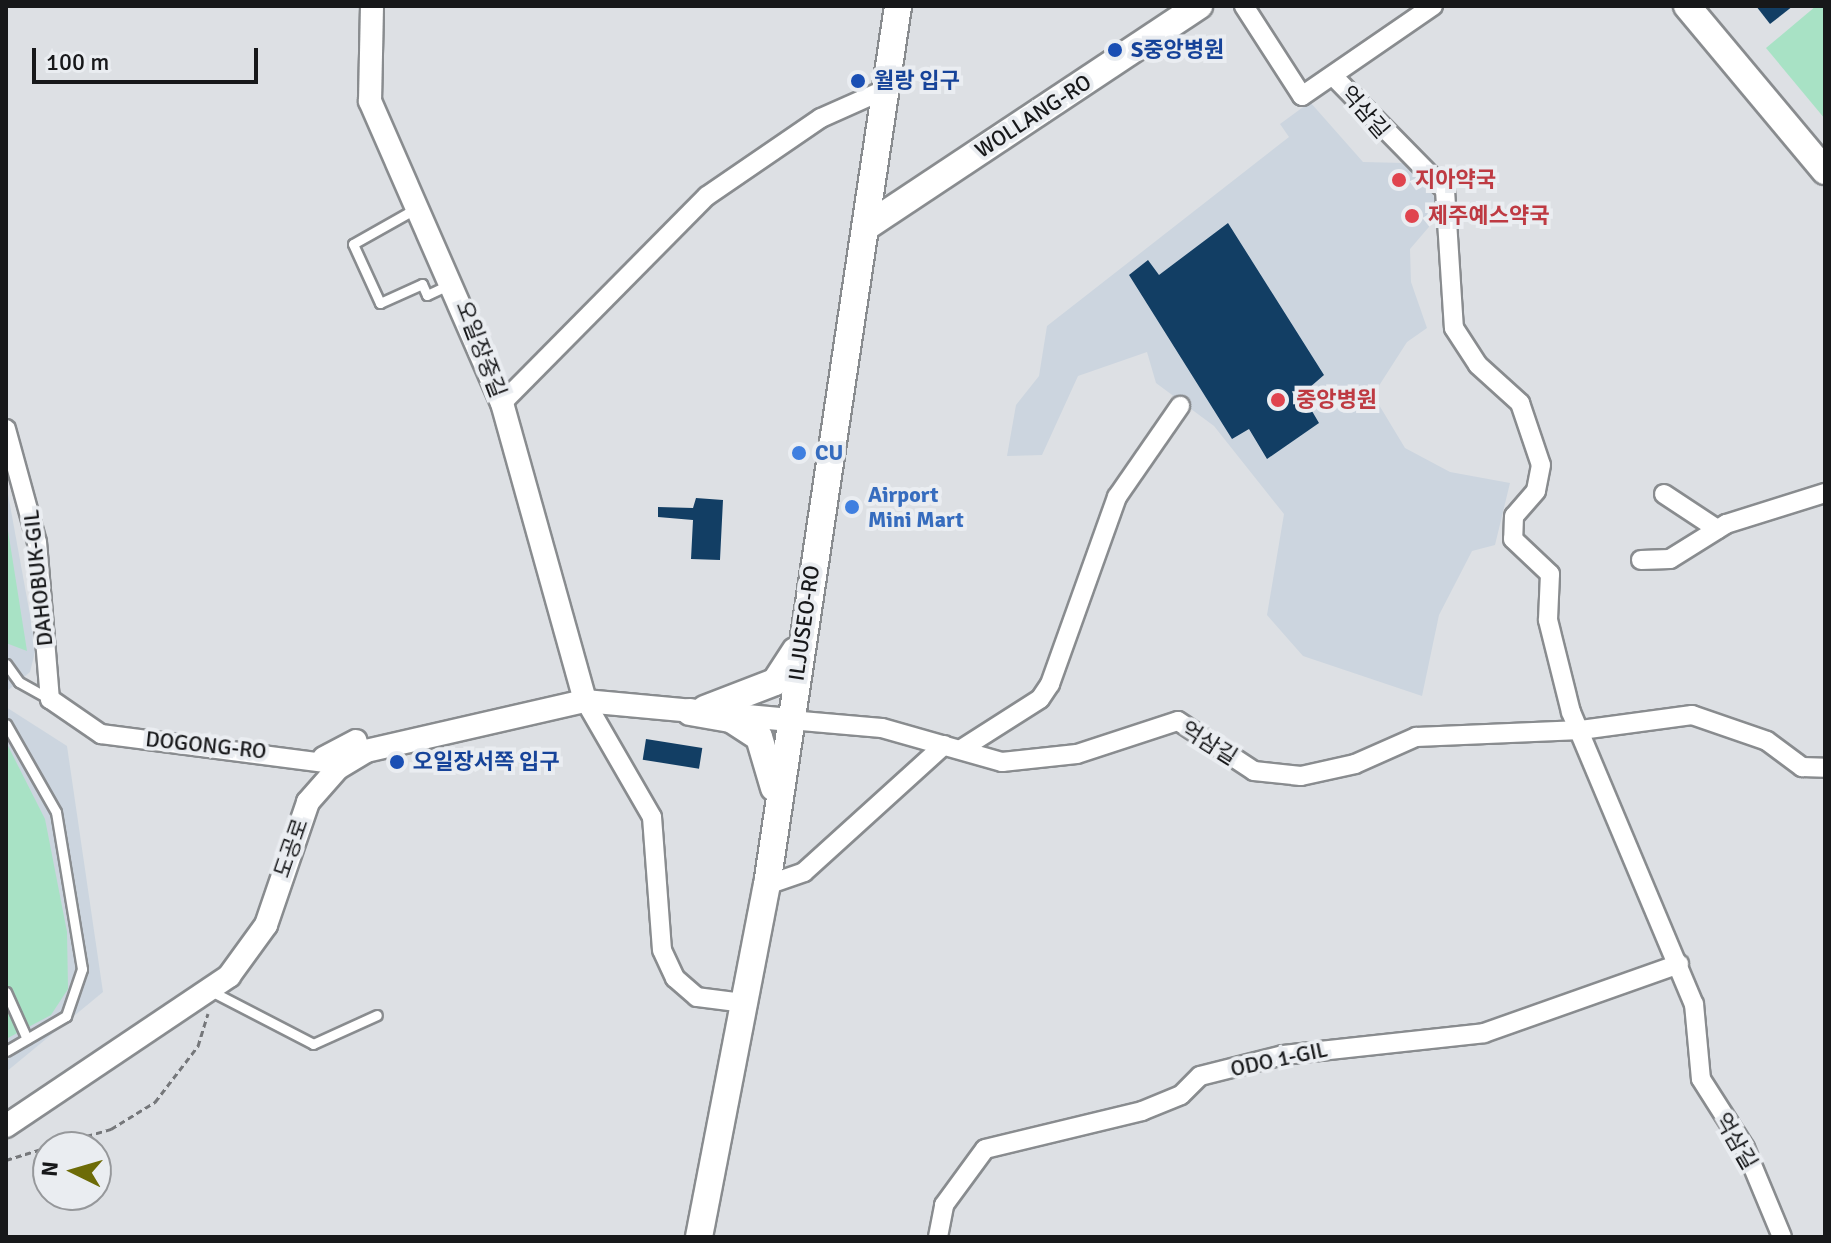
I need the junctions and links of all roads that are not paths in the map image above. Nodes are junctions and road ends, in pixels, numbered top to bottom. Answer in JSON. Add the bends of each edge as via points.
{"nodes":[{"id":1,"x":372,"y":6,"type":"edge"},
{"id":2,"x":898,"y":6,"type":"edge"},
{"id":3,"x":1199,"y":6,"type":"edge"},
{"id":4,"x":1244,"y":6,"type":"edge"},
{"id":5,"x":1433,"y":6,"type":"edge"},
{"id":6,"x":1687,"y":6,"type":"edge"},
{"id":7,"x":1334,"y":77,"type":"junction"},
{"id":8,"x":886,"y":89,"type":"junction"},
{"id":9,"x":1825,"y":171,"type":"edge"},
{"id":10,"x":419,"y":206,"type":"junction"},
{"id":11,"x":866,"y":227,"type":"junction"},
{"id":12,"x":454,"y":282,"type":"junction"},
{"id":13,"x":502,"y":403,"type":"junction"},
{"id":14,"x":1180,"y":406,"type":"dead end"},
{"id":15,"x":6,"y":429,"type":"edge"},
{"id":16,"x":1825,"y":493,"type":"edge"},
{"id":17,"x":1664,"y":494,"type":"dead end"},
{"id":18,"x":1717,"y":529,"type":"junction"},
{"id":19,"x":1641,"y":560,"type":"dead end"},
{"id":20,"x":803,"y":619,"type":"junction"},
{"id":21,"x":6,"y":664,"type":"edge"},
{"id":22,"x":50,"y":699,"type":"junction"},
{"id":23,"x":585,"y":701,"type":"junction"},
{"id":24,"x":690,"y":712,"type":"junction"},
{"id":25,"x":790,"y":720,"type":"junction"},
{"id":26,"x":6,"y":724,"type":"edge"},
{"id":27,"x":1581,"y":730,"type":"junction"},
{"id":28,"x":954,"y":746,"type":"junction"},
{"id":29,"x":331,"y":763,"type":"junction"},
{"id":30,"x":1825,"y":768,"type":"edge"},
{"id":31,"x":776,"y":825,"type":"junction"},
{"id":32,"x":767,"y":885,"type":"junction"},
{"id":33,"x":1679,"y":964,"type":"junction"},
{"id":34,"x":209,"y":990,"type":"junction"},
{"id":35,"x":6,"y":992,"type":"edge"},
{"id":36,"x":744,"y":1003,"type":"junction"},
{"id":37,"x":377,"y":1015,"type":"dead end"},
{"id":38,"x":27,"y":1039,"type":"junction"},
{"id":39,"x":6,"y":1051,"type":"edge"},
{"id":40,"x":6,"y":1126,"type":"edge"},
{"id":41,"x":699,"y":1237,"type":"edge"},
{"id":42,"x":938,"y":1237,"type":"edge"},
{"id":43,"x":1782,"y":1237,"type":"edge"}],
"edges":[{"from":1,"to":10,"type":"street","name":"오일장중길","via":[[370,101]]},
{"from":2,"to":8,"type":"main road","name":"ILJUSEO-RO"},
{"from":3,"to":11,"type":"main road","name":"WOLLANG-RO"},
{"from":4,"to":7,"type":"street","via":[[1302,96]]},
{"from":5,"to":7,"type":"street"},
{"from":6,"to":9,"type":"main road"},
{"from":7,"to":27,"type":"street","name":"억삼길","via":[[1445,190],[1454,328],[1478,365],[1520,403],[1541,465],[1542,479],[1511,527],[1518,550],[1550,574],[1557,669]]},
{"from":8,"to":11,"type":"main road","name":"ILJUSEO-RO"},
{"from":8,"to":13,"type":"street","via":[[821,118],[707,196]]},
{"from":10,"to":12,"type":"street","name":"오일장중길"},
{"from":10,"to":12,"type":"lane","via":[[353,244],[380,303],[422,284],[427,295]]},
{"from":11,"to":20,"type":"main road","name":"ILJUSEO-RO"},
{"from":12,"to":13,"type":"street","name":"오일장중길"},
{"from":13,"to":23,"type":"street","name":"오일장중길"},
{"from":14,"to":28,"type":"street","via":[[1117,497],[1050,684],[1040,699]]},
{"from":15,"to":22,"type":"street","name":"DAHOBUK-GIL","via":[[37,542]]},
{"from":16,"to":18,"type":"street"},
{"from":17,"to":18,"type":"street"},
{"from":18,"to":19,"type":"street","via":[[1670,559]]},
{"from":20,"to":24,"type":"main road","via":[[775,682],[731,705]]},
{"from":20,"to":25,"type":"main road","name":"ILJUSEO-RO"},
{"from":21,"to":22,"type":"lane","via":[[19,682]]},
{"from":22,"to":29,"type":"street","name":"DOGONG-RO","via":[[74,721],[101,734]]},
{"from":23,"to":24,"type":"street","name":"도공로"},
{"from":23,"to":29,"type":"street","name":"도공로","via":[[444,729]]},
{"from":23,"to":36,"type":"street","via":[[634,775],[652,817],[662,950],[675,978],[697,997]]},
{"from":24,"to":25,"type":"street","name":"도공로"},
{"from":24,"to":31,"type":"main road","via":[[731,719],[759,737]]},
{"from":25,"to":28,"type":"street","name":"억삼길","via":[[882,728]]},
{"from":25,"to":31,"type":"main road","name":"ILJUSEO-RO"},
{"from":26,"to":38,"type":"lane","via":[[56,812],[82,969],[75,1004]]},
{"from":27,"to":28,"type":"street","name":"억삼길","via":[[1416,737],[1355,764],[1301,776],[1254,771],[1178,721],[1077,754],[1029,761],[1002,762]]},
{"from":27,"to":30,"type":"street","name":"억삼길","via":[[1692,715],[1767,741],[1802,767]]},
{"from":27,"to":33,"type":"street","name":"억삼길"},
{"from":28,"to":32,"type":"street","via":[[804,872]]},
{"from":29,"to":34,"type":"street","name":"도공로","via":[[301,815],[262,932]]},
{"from":31,"to":32,"type":"main road","name":"ILJUSEO-RO"},
{"from":32,"to":36,"type":"main road","name":"ILJUSEO-RO"},
{"from":33,"to":42,"type":"street","name":"ODO 1-GIL","via":[[1484,1033],[1283,1055],[1200,1076],[1181,1095],[1142,1111],[985,1149],[944,1205]]},
{"from":33,"to":43,"type":"street","name":"억삼길","via":[[1694,1004],[1701,1079],[1745,1148]]},
{"from":34,"to":37,"type":"lane","via":[[313,1044]]},
{"from":34,"to":40,"type":"street","name":"도공로"},
{"from":35,"to":38,"type":"lane"},
{"from":36,"to":41,"type":"main road","name":"ILJUSEO-RO"},
{"from":38,"to":39,"type":"lane"}]}
